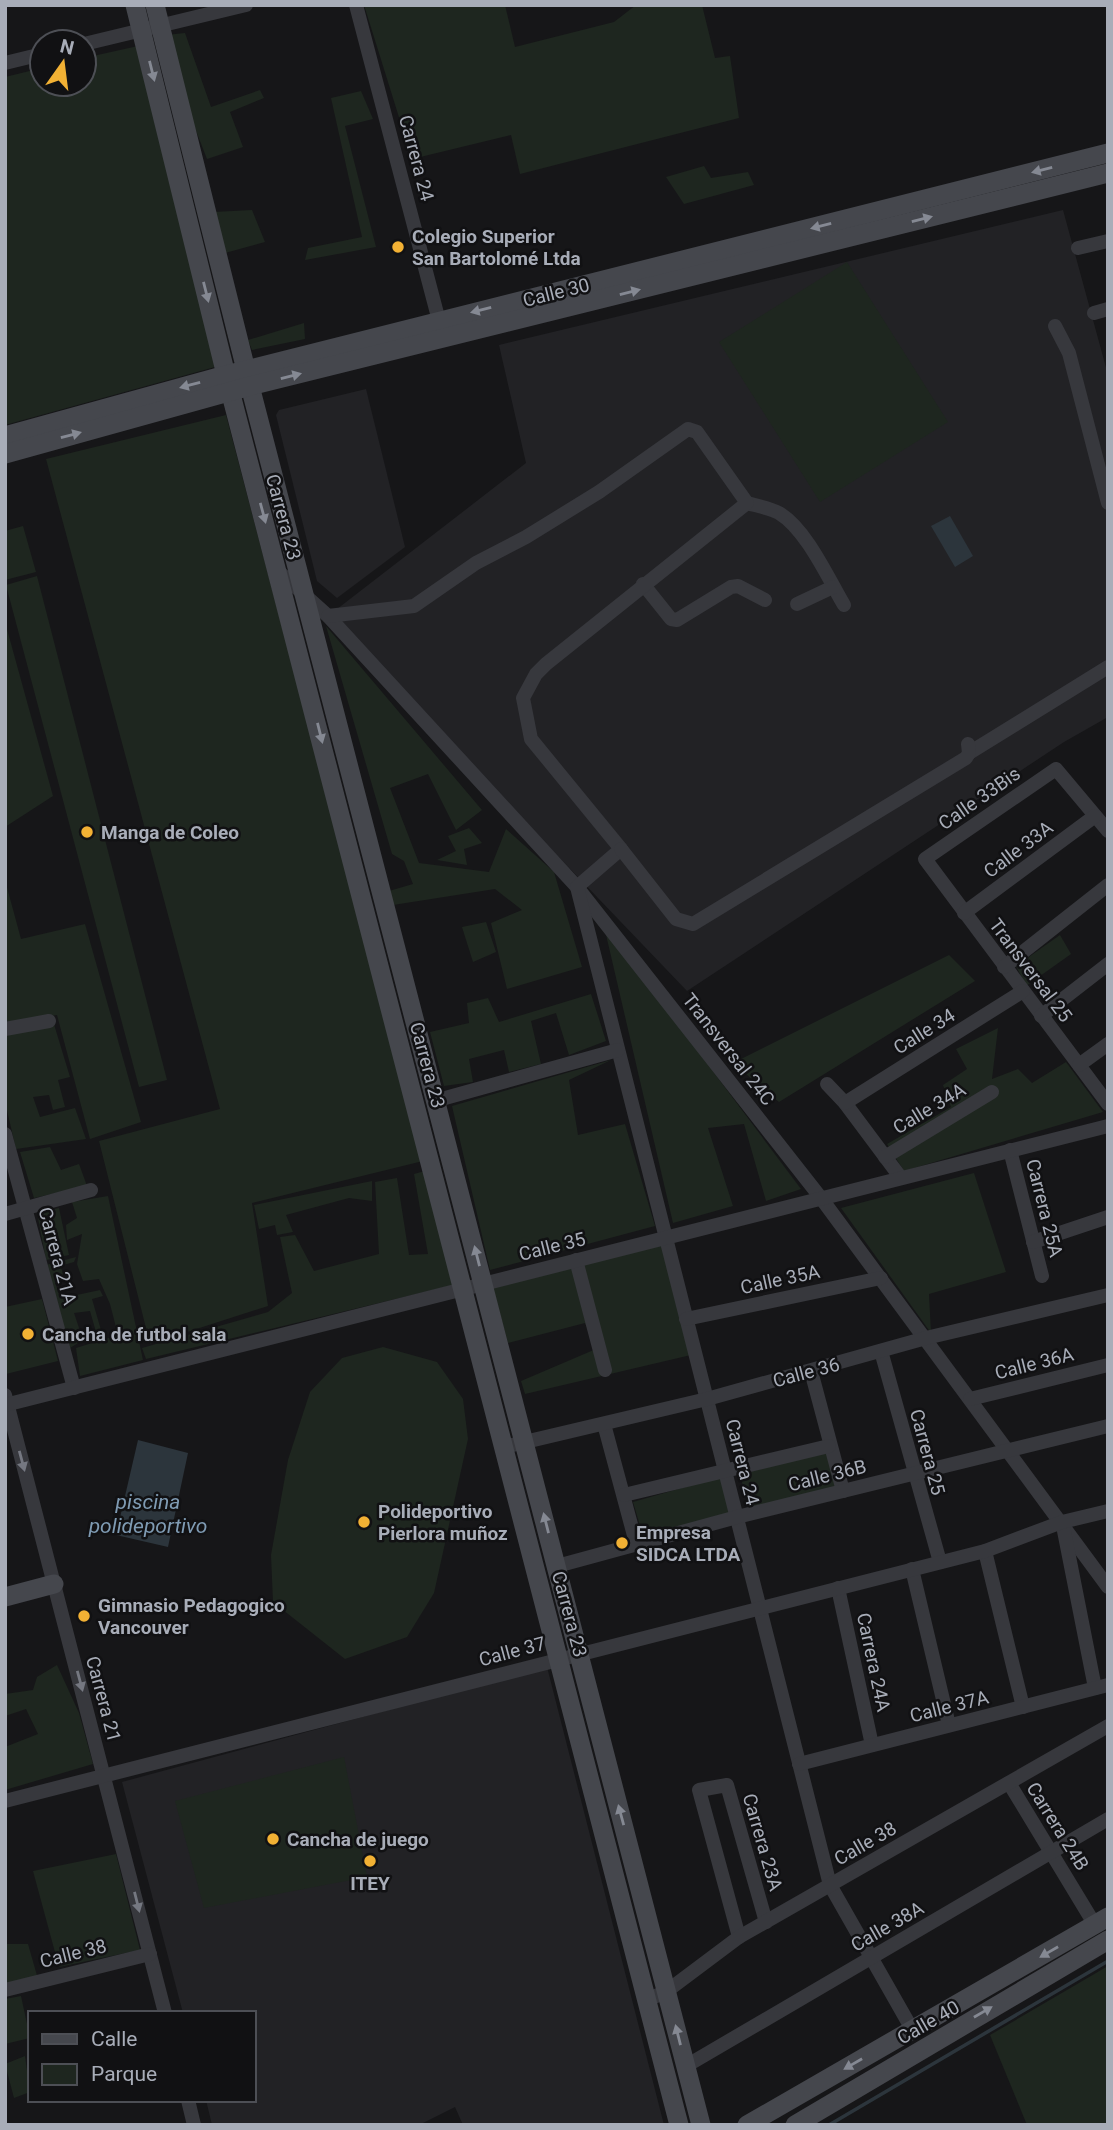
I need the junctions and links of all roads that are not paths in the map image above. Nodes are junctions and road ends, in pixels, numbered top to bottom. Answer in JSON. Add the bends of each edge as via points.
{"nodes":[{"id":1,"x":135,"y":5,"type":"edge"},
{"id":2,"x":155,"y":5,"type":"edge"},
{"id":3,"x":246,"y":5,"type":"edge"},
{"id":4,"x":356,"y":5,"type":"edge"},
{"id":5,"x":151,"y":28,"type":"junction"},
{"id":6,"x":98,"y":41,"type":"edge"},
{"id":7,"x":28,"y":57,"type":"edge"},
{"id":8,"x":5,"y":63,"type":"edge"},
{"id":9,"x":1108,"y":153,"type":"edge"},
{"id":10,"x":1108,"y":173,"type":"edge"},
{"id":11,"x":1108,"y":241,"type":"edge"},
{"id":12,"x":1078,"y":248,"type":"dead end"},
{"id":13,"x":439,"y":321,"type":"junction"},
{"id":14,"x":1055,"y":326,"type":"dead end"},
{"id":15,"x":248,"y":378,"type":"junction"},
{"id":16,"x":228,"y":383,"type":"junction"},
{"id":17,"x":5,"y":436,"type":"edge"},
{"id":18,"x":5,"y":454,"type":"edge"},
{"id":19,"x":747,"y":503,"type":"junction"},
{"id":20,"x":1108,"y":503,"type":"edge"},
{"id":21,"x":278,"y":571,"type":"junction"},
{"id":22,"x":643,"y":584,"type":"junction"},
{"id":23,"x":833,"y":587,"type":"junction"},
{"id":24,"x":305,"y":595,"type":"junction"},
{"id":25,"x":765,"y":600,"type":"dead end"},
{"id":26,"x":797,"y":604,"type":"dead end"},
{"id":27,"x":844,"y":605,"type":"dead end"},
{"id":28,"x":328,"y":617,"type":"junction"},
{"id":29,"x":1108,"y":667,"type":"edge"},
{"id":30,"x":1095,"y":816,"type":"junction"},
{"id":31,"x":1108,"y":831,"type":"edge"},
{"id":32,"x":621,"y":849,"type":"junction"},
{"id":33,"x":925,"y":859,"type":"joint"},
{"id":34,"x":1108,"y":885,"type":"edge"},
{"id":35,"x":577,"y":887,"type":"junction"},
{"id":36,"x":964,"y":913,"type":"junction"},
{"id":37,"x":1108,"y":964,"type":"edge"},
{"id":38,"x":1004,"y":967,"type":"junction"},
{"id":39,"x":1023,"y":991,"type":"junction"},
{"id":40,"x":1041,"y":1016,"type":"junction"},
{"id":41,"x":49,"y":1021,"type":"dead end"},
{"id":42,"x":5,"y":1029,"type":"edge"},
{"id":43,"x":1108,"y":1044,"type":"edge"},
{"id":44,"x":618,"y":1050,"type":"junction"},
{"id":45,"x":1079,"y":1065,"type":"junction"},
{"id":46,"x":827,"y":1084,"type":"dead end"},
{"id":47,"x":992,"y":1091,"type":"dead end"},
{"id":48,"x":438,"y":1100,"type":"junction"},
{"id":49,"x":845,"y":1103,"type":"junction"},
{"id":50,"x":1108,"y":1104,"type":"edge"},
{"id":51,"x":1108,"y":1126,"type":"edge"},
{"id":52,"x":5,"y":1134,"type":"edge"},
{"id":53,"x":1010,"y":1150,"type":"junction"},
{"id":54,"x":885,"y":1157,"type":"junction"},
{"id":55,"x":901,"y":1178,"type":"junction"},
{"id":56,"x":91,"y":1190,"type":"dead end"},
{"id":57,"x":821,"y":1198,"type":"junction"},
{"id":58,"x":25,"y":1209,"type":"junction"},
{"id":59,"x":5,"y":1214,"type":"edge"},
{"id":60,"x":1108,"y":1217,"type":"edge"},
{"id":61,"x":666,"y":1237,"type":"junction"},
{"id":62,"x":1033,"y":1241,"type":"junction"},
{"id":63,"x":576,"y":1260,"type":"junction"},
{"id":64,"x":1042,"y":1276,"type":"dead end"},
{"id":65,"x":881,"y":1278,"type":"junction"},
{"id":66,"x":484,"y":1283,"type":"junction"},
{"id":67,"x":463,"y":1288,"type":"junction"},
{"id":68,"x":1108,"y":1295,"type":"edge"},
{"id":69,"x":687,"y":1319,"type":"junction"},
{"id":70,"x":926,"y":1338,"type":"junction"},
{"id":71,"x":881,"y":1351,"type":"junction"},
{"id":72,"x":1108,"y":1365,"type":"edge"},
{"id":73,"x":605,"y":1370,"type":"dead end"},
{"id":74,"x":811,"y":1371,"type":"junction"},
{"id":75,"x":74,"y":1388,"type":"junction"},
{"id":76,"x":707,"y":1399,"type":"junction"},
{"id":77,"x":970,"y":1399,"type":"junction"},
{"id":78,"x":6,"y":1402,"type":"edge"},
{"id":79,"x":604,"y":1424,"type":"junction"},
{"id":80,"x":1108,"y":1426,"type":"edge"},
{"id":81,"x":525,"y":1443,"type":"junction"},
{"id":82,"x":829,"y":1446,"type":"junction"},
{"id":83,"x":504,"y":1447,"type":"junction"},
{"id":84,"x":1008,"y":1450,"type":"junction"},
{"id":85,"x":725,"y":1471,"type":"junction"},
{"id":86,"x":914,"y":1473,"type":"junction"},
{"id":87,"x":843,"y":1491,"type":"junction"},
{"id":88,"x":624,"y":1494,"type":"junction"},
{"id":89,"x":1108,"y":1511,"type":"edge"},
{"id":90,"x":737,"y":1517,"type":"junction"},
{"id":91,"x":1062,"y":1522,"type":"junction"},
{"id":92,"x":636,"y":1543,"type":"junction"},
{"id":93,"x":985,"y":1551,"type":"junction"},
{"id":94,"x":940,"y":1562,"type":"junction"},
{"id":95,"x":557,"y":1566,"type":"junction"},
{"id":96,"x":912,"y":1569,"type":"junction"},
{"id":97,"x":54,"y":1584,"type":"junction"},
{"id":98,"x":1108,"y":1587,"type":"edge"},
{"id":99,"x":838,"y":1588,"type":"junction"},
{"id":100,"x":5,"y":1597,"type":"edge"},
{"id":101,"x":760,"y":1608,"type":"junction"},
{"id":102,"x":581,"y":1653,"type":"junction"},
{"id":103,"x":560,"y":1658,"type":"junction"},
{"id":104,"x":1101,"y":1686,"type":"edge"},
{"id":105,"x":1023,"y":1707,"type":"junction"},
{"id":106,"x":949,"y":1725,"type":"junction"},
{"id":107,"x":1108,"y":1726,"type":"edge"},
{"id":108,"x":872,"y":1745,"type":"junction"},
{"id":109,"x":799,"y":1764,"type":"junction"},
{"id":110,"x":104,"y":1776,"type":"junction"},
{"id":111,"x":1009,"y":1783,"type":"junction"},
{"id":112,"x":5,"y":1801,"type":"edge"},
{"id":113,"x":1108,"y":1819,"type":"edge"},
{"id":114,"x":1051,"y":1852,"type":"junction"},
{"id":115,"x":830,"y":1885,"type":"junction"},
{"id":116,"x":766,"y":1922,"type":"junction"},
{"id":117,"x":1104,"y":1927,"type":"edge"},
{"id":118,"x":739,"y":1937,"type":"junction"},
{"id":119,"x":150,"y":1954,"type":"junction"},
{"id":120,"x":869,"y":1959,"type":"junction"},
{"id":121,"x":5,"y":1990,"type":"edge"},
{"id":122,"x":667,"y":1991,"type":"junction"},
{"id":123,"x":647,"y":2000,"type":"junction"},
{"id":124,"x":164,"y":2011,"type":"edge"},
{"id":125,"x":913,"y":2031,"type":"junction"},
{"id":126,"x":686,"y":2066,"type":"junction"},
{"id":127,"x":188,"y":2102,"type":"edge"},
{"id":128,"x":194,"y":2125,"type":"edge"},
{"id":129,"x":679,"y":2125,"type":"edge"},
{"id":130,"x":701,"y":2125,"type":"edge"},
{"id":131,"x":747,"y":2125,"type":"edge"},
{"id":132,"x":794,"y":2125,"type":"edge"}],
"edges":[{"from":1,"to":5,"type":"street","name":"Carrera 23"},
{"from":2,"to":5,"type":"street","name":"Carrera 23"},
{"from":3,"to":5,"type":"street"},
{"from":4,"to":13,"type":"street","name":"Carrera 24"},
{"from":5,"to":6,"type":"street"},
{"from":5,"to":15,"type":"street","name":"Carrera 23"},
{"from":5,"to":16,"type":"street","name":"Carrera 23","one_way":true},
{"from":7,"to":8,"type":"street"},
{"from":9,"to":13,"type":"street","name":"Calle 30","one_way":true},
{"from":15,"to":10,"type":"street","name":"Calle 30","one_way":true},
{"from":11,"to":12,"type":"street"},
{"from":13,"to":15,"type":"street","name":"Calle 30"},
{"from":14,"to":20,"type":"street","via":[[1069,353]]},
{"from":15,"to":16,"type":"street","name":"Calle 30"},
{"from":15,"to":24,"type":"street","name":"Carrera 23"},
{"from":16,"to":17,"type":"street","name":"Calle 30","one_way":true},
{"from":18,"to":16,"type":"street","name":"Calle 30","one_way":true},
{"from":16,"to":21,"type":"street","name":"Carrera 23","one_way":true},
{"from":19,"to":22,"type":"street"},
{"from":19,"to":23,"type":"street","via":[[788,519]]},
{"from":19,"to":28,"type":"street","via":[[698,432],[688,429],[599,492],[475,563],[414,606]]},
{"from":21,"to":24,"type":"street","name":"Transversal 24C"},
{"from":21,"to":67,"type":"street","name":"Carrera 23","one_way":true},
{"from":22,"to":25,"type":"street","via":[[671,619],[677,620],[731,587]]},
{"from":22,"to":32,"type":"street","via":[[536,674],[523,698],[531,739]]},
{"from":23,"to":26,"type":"street"},
{"from":23,"to":27,"type":"street"},
{"from":24,"to":28,"type":"street","name":"Transversal 24C"},
{"from":24,"to":48,"type":"street","name":"Carrera 23"},
{"from":28,"to":35,"type":"street","name":"Transversal 24C"},
{"from":29,"to":32,"type":"street","via":[[969,748],[966,758],[693,924],[676,919]]},
{"from":30,"to":31,"type":"street"},
{"from":30,"to":33,"type":"street","name":"Calle 33Bis","via":[[1056,769]]},
{"from":30,"to":36,"type":"street","name":"Calle 33A"},
{"from":32,"to":35,"type":"street"},
{"from":33,"to":36,"type":"street","name":"Transversal 25"},
{"from":34,"to":38,"type":"street"},
{"from":35,"to":44,"type":"street","name":"Carrera 24"},
{"from":35,"to":57,"type":"street","name":"Transversal 24C"},
{"from":36,"to":38,"type":"street","name":"Transversal 25"},
{"from":37,"to":40,"type":"street"},
{"from":38,"to":39,"type":"street","name":"Transversal 25"},
{"from":39,"to":40,"type":"street","name":"Transversal 25"},
{"from":39,"to":49,"type":"street","name":"Calle 34"},
{"from":40,"to":45,"type":"street","name":"Transversal 25"},
{"from":41,"to":42,"type":"street"},
{"from":43,"to":45,"type":"street"},
{"from":44,"to":48,"type":"street"},
{"from":44,"to":61,"type":"street","name":"Carrera 24"},
{"from":45,"to":50,"type":"street","name":"Transversal 25"},
{"from":46,"to":49,"type":"street"},
{"from":47,"to":54,"type":"street","name":"Calle 34A"},
{"from":66,"to":48,"type":"street","name":"Carrera 23","one_way":true},
{"from":49,"to":54,"type":"street"},
{"from":51,"to":53,"type":"street","name":"Calle 35"},
{"from":52,"to":58,"type":"street","name":"Carrera 21A"},
{"from":53,"to":55,"type":"street","name":"Calle 35"},
{"from":53,"to":62,"type":"street","name":"Carrera 25A"},
{"from":54,"to":55,"type":"street"},
{"from":55,"to":57,"type":"street","name":"Calle 35"},
{"from":56,"to":58,"type":"street"},
{"from":57,"to":61,"type":"street","name":"Calle 35"},
{"from":57,"to":65,"type":"street","name":"Transversal 24C"},
{"from":58,"to":59,"type":"street"},
{"from":58,"to":75,"type":"street","name":"Carrera 21A"},
{"from":60,"to":62,"type":"street"},
{"from":61,"to":63,"type":"street","name":"Calle 35"},
{"from":61,"to":69,"type":"street","name":"Carrera 24"},
{"from":62,"to":64,"type":"street","name":"Carrera 25A"},
{"from":63,"to":66,"type":"street","name":"Calle 35"},
{"from":63,"to":73,"type":"street"},
{"from":65,"to":69,"type":"street","name":"Calle 35A"},
{"from":65,"to":70,"type":"street","name":"Transversal 24C"},
{"from":66,"to":67,"type":"street","name":"Calle 35"},
{"from":66,"to":81,"type":"street","name":"Carrera 23"},
{"from":67,"to":75,"type":"street","name":"Calle 35"},
{"from":67,"to":83,"type":"street","name":"Carrera 23"},
{"from":68,"to":70,"type":"street","name":"Calle 36"},
{"from":69,"to":76,"type":"street","name":"Carrera 24"},
{"from":70,"to":71,"type":"street","name":"Calle 36"},
{"from":70,"to":77,"type":"street","name":"Transversal 24C"},
{"from":71,"to":74,"type":"street","name":"Calle 36"},
{"from":71,"to":86,"type":"street","name":"Carrera 25"},
{"from":72,"to":77,"type":"street","name":"Calle 36A"},
{"from":74,"to":76,"type":"street","name":"Calle 36"},
{"from":74,"to":82,"type":"street"},
{"from":75,"to":78,"type":"street","name":"Calle 35"},
{"from":76,"to":79,"type":"street","name":"Calle 36"},
{"from":76,"to":85,"type":"street","name":"Carrera 24"},
{"from":77,"to":84,"type":"street","name":"Transversal 24C"},
{"from":78,"to":97,"type":"street","name":"Carrera 21","one_way":true},
{"from":79,"to":81,"type":"street","name":"Calle 36"},
{"from":79,"to":88,"type":"street"},
{"from":80,"to":84,"type":"street","name":"Calle 36B"},
{"from":81,"to":83,"type":"street","name":"Calle 36"},
{"from":95,"to":81,"type":"street","name":"Carrera 23","one_way":true},
{"from":82,"to":85,"type":"street"},
{"from":82,"to":87,"type":"street"},
{"from":83,"to":103,"type":"street","name":"Carrera 23"},
{"from":84,"to":86,"type":"street","name":"Calle 36B"},
{"from":84,"to":91,"type":"street","name":"Transversal 24C"},
{"from":85,"to":88,"type":"street"},
{"from":85,"to":90,"type":"street","name":"Carrera 24"},
{"from":86,"to":87,"type":"street","name":"Calle 36B"},
{"from":86,"to":94,"type":"street","name":"Carrera 25"},
{"from":87,"to":90,"type":"street","name":"Calle 36B"},
{"from":88,"to":92,"type":"street"},
{"from":89,"to":91,"type":"street","name":"Calle 37"},
{"from":90,"to":92,"type":"street","name":"Calle 36B"},
{"from":90,"to":101,"type":"street","name":"Carrera 24"},
{"from":91,"to":93,"type":"street","name":"Calle 37"},
{"from":91,"to":98,"type":"street","name":"Transversal 24C"},
{"from":91,"to":104,"type":"street"},
{"from":92,"to":95,"type":"street","name":"Calle 36B"},
{"from":93,"to":94,"type":"street","name":"Calle 37"},
{"from":93,"to":105,"type":"street"},
{"from":94,"to":96,"type":"street","name":"Calle 37"},
{"from":95,"to":102,"type":"street","name":"Carrera 23"},
{"from":96,"to":99,"type":"street","name":"Calle 37"},
{"from":96,"to":106,"type":"street"},
{"from":97,"to":100,"type":"street"},
{"from":97,"to":110,"type":"street","name":"Carrera 21","one_way":true},
{"from":99,"to":101,"type":"street","name":"Calle 37"},
{"from":99,"to":108,"type":"street","name":"Carrera 24A"},
{"from":101,"to":102,"type":"street","name":"Calle 37"},
{"from":101,"to":109,"type":"street","name":"Carrera 24"},
{"from":102,"to":103,"type":"street","name":"Calle 37"},
{"from":122,"to":102,"type":"street","name":"Carrera 23","one_way":true},
{"from":103,"to":110,"type":"street","name":"Calle 37"},
{"from":103,"to":123,"type":"street","name":"Carrera 23"},
{"from":104,"to":105,"type":"street","name":"Calle 37A"},
{"from":105,"to":106,"type":"street","name":"Calle 37A"},
{"from":106,"to":108,"type":"street","name":"Calle 37A"},
{"from":107,"to":111,"type":"street","name":"Calle 38"},
{"from":108,"to":109,"type":"street","name":"Calle 37A"},
{"from":109,"to":115,"type":"street","name":"Carrera 24"},
{"from":110,"to":112,"type":"street","name":"Calle 37"},
{"from":110,"to":119,"type":"street","name":"Carrera 21","one_way":true},
{"from":111,"to":114,"type":"street","name":"Carrera 24B"},
{"from":111,"to":115,"type":"street","name":"Calle 38"},
{"from":113,"to":114,"type":"street","name":"Calle 38A"},
{"from":114,"to":117,"type":"street","name":"Carrera 24B"},
{"from":114,"to":120,"type":"street","name":"Calle 38A"},
{"from":115,"to":116,"type":"street","name":"Calle 38"},
{"from":115,"to":120,"type":"street","name":"Carrera 24"},
{"from":116,"to":118,"type":"street","name":"Calle 38"},
{"from":116,"to":118,"type":"street","name":"Carrera 23A","via":[[727,1785],[699,1790]]},
{"from":117,"to":125,"type":"street","name":"Calle 40","one_way":true},
{"from":132,"to":117,"type":"street","name":"Calle 40","one_way":true},
{"from":118,"to":122,"type":"street","name":"Calle 38"},
{"from":119,"to":121,"type":"street","name":"Calle 38"},
{"from":119,"to":124,"type":"street","name":"Carrera 21"},
{"from":120,"to":125,"type":"street","name":"Carrera 24"},
{"from":120,"to":126,"type":"street","name":"Calle 38A"},
{"from":122,"to":123,"type":"street","name":"Calle 38"},
{"from":126,"to":122,"type":"street","name":"Carrera 23","one_way":true},
{"from":123,"to":129,"type":"street","name":"Carrera 23"},
{"from":125,"to":131,"type":"street","name":"Calle 40","one_way":true},
{"from":126,"to":130,"type":"street","name":"Carrera 23"},
{"from":127,"to":128,"type":"street"}]}
